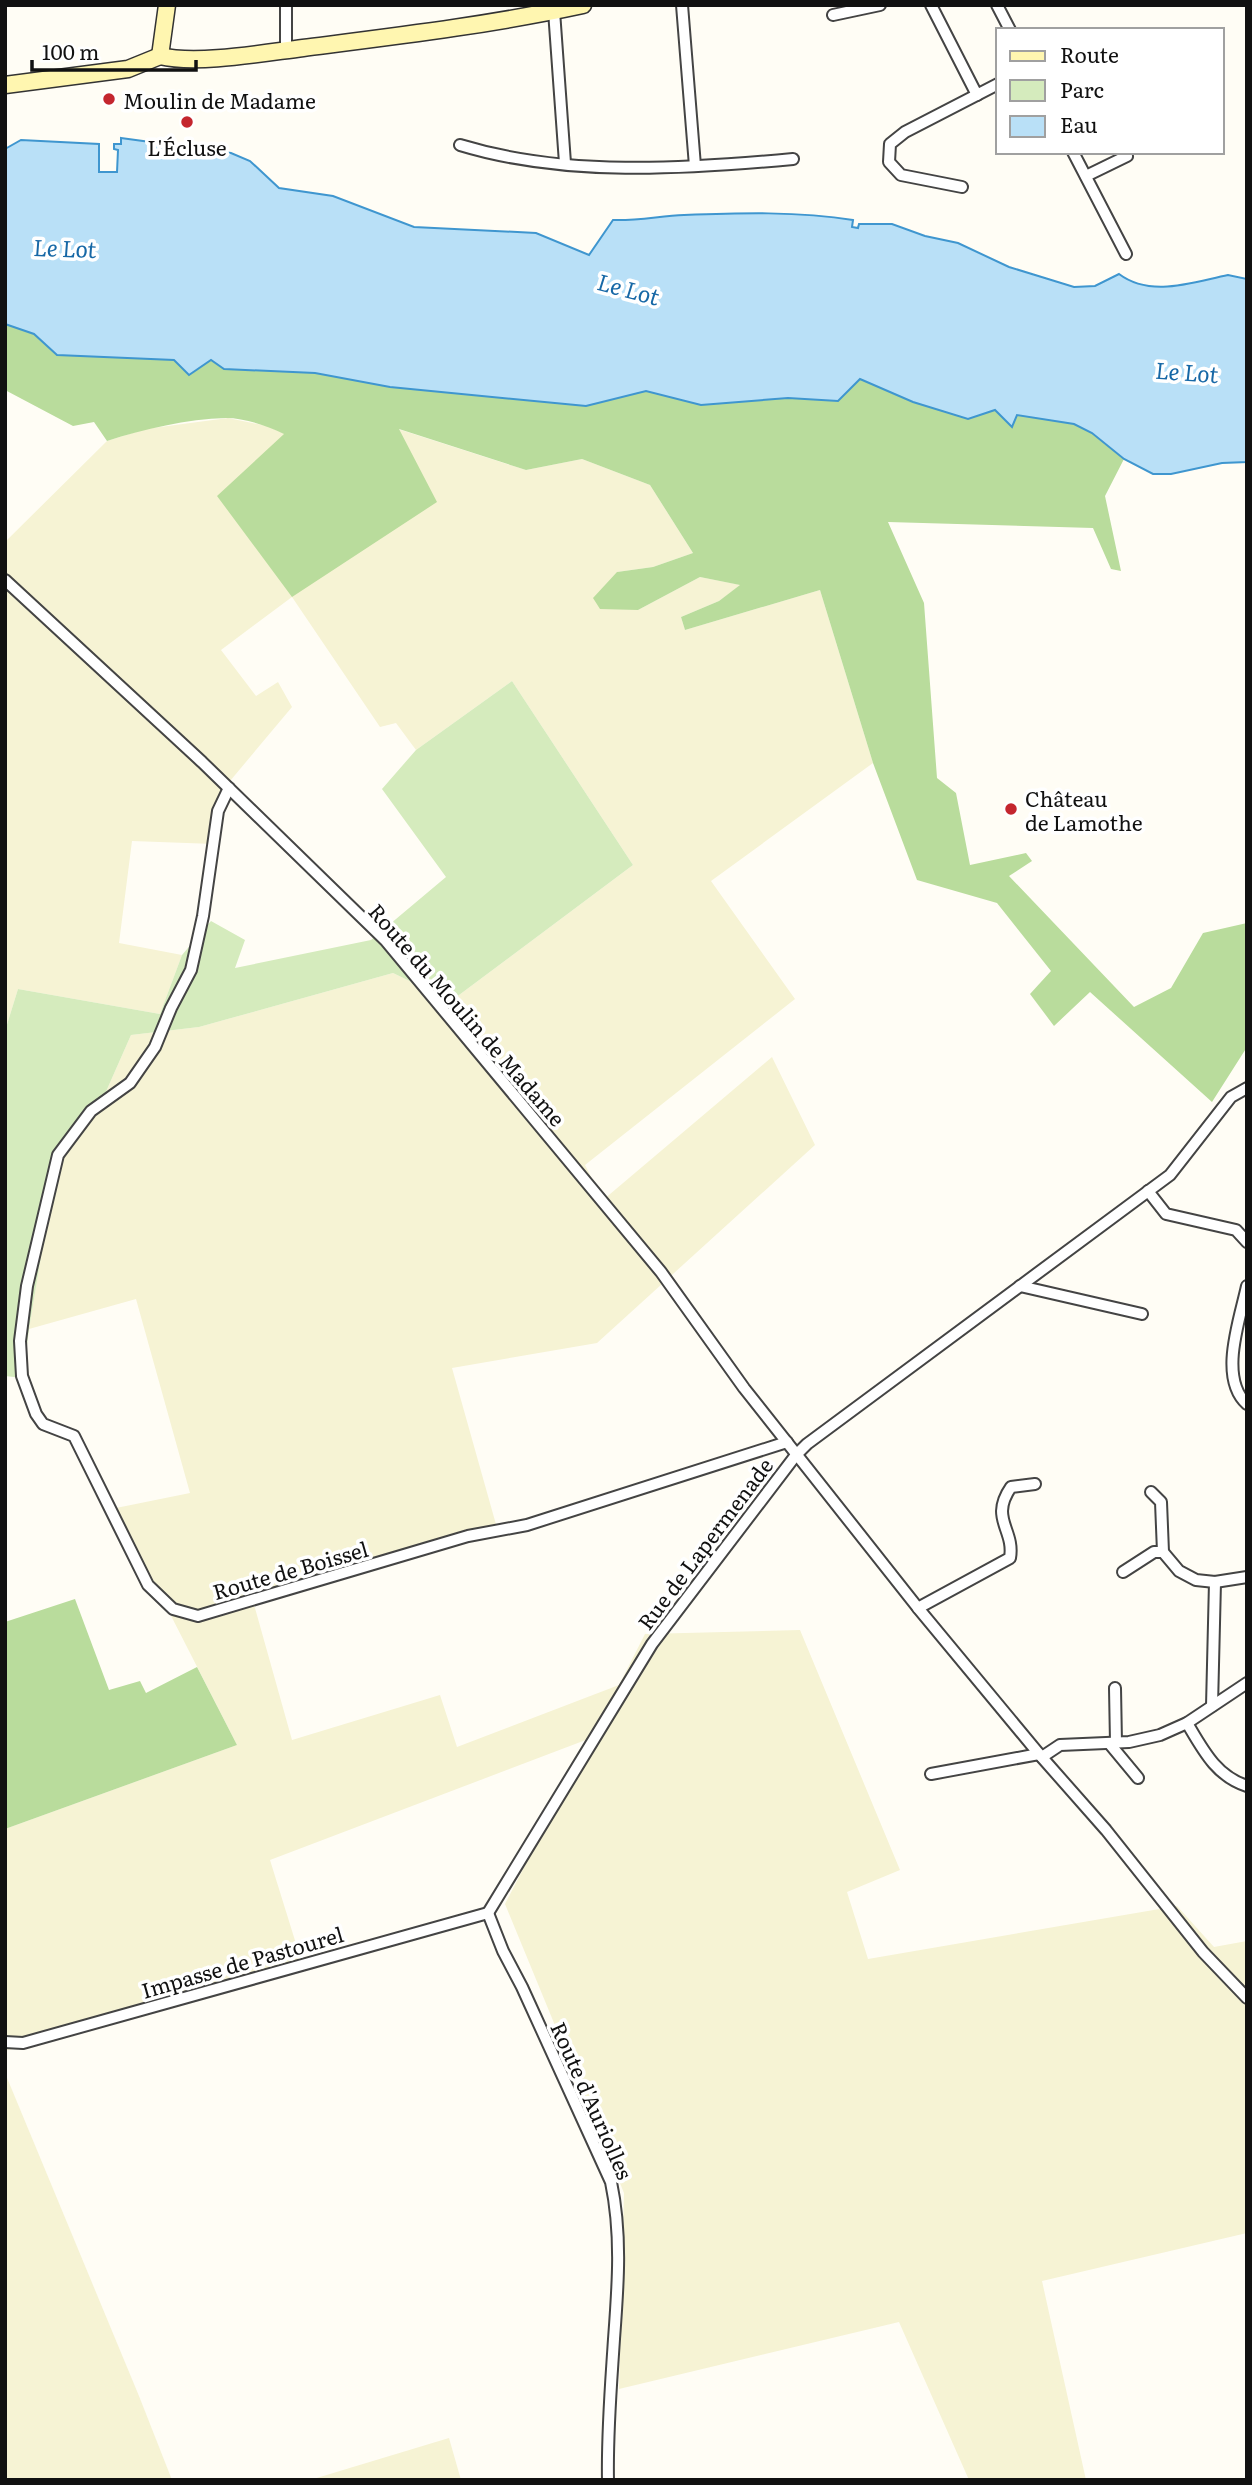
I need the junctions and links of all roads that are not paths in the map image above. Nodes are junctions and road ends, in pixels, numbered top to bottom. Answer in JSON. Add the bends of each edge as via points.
{"nodes":[{"id":1,"x":167,"y":5,"type":"edge"},
{"id":2,"x":286,"y":5,"type":"edge"},
{"id":3,"x":583,"y":5,"type":"edge"},
{"id":4,"x":682,"y":5,"type":"edge"},
{"id":5,"x":880,"y":5,"type":"edge"},
{"id":6,"x":931,"y":5,"type":"edge"},
{"id":7,"x":997,"y":5,"type":"edge"},
{"id":8,"x":519,"y":11,"type":"edge"},
{"id":9,"x":554,"y":11,"type":"junction"},
{"id":10,"x":833,"y":15,"type":"dead end"},
{"id":11,"x":1009,"y":28,"type":"edge"},
{"id":12,"x":286,"y":50,"type":"junction"},
{"id":13,"x":160,"y":56,"type":"junction"},
{"id":14,"x":5,"y":85,"type":"edge"},
{"id":15,"x":996,"y":86,"type":"edge"},
{"id":16,"x":977,"y":95,"type":"junction"},
{"id":17,"x":460,"y":145,"type":"dead end"},
{"id":18,"x":1074,"y":154,"type":"edge"},
{"id":19,"x":1127,"y":154,"type":"edge"},
{"id":20,"x":793,"y":159,"type":"dead end"},
{"id":21,"x":565,"y":163,"type":"junction"},
{"id":22,"x":695,"y":166,"type":"junction"},
{"id":23,"x":1086,"y":176,"type":"junction"},
{"id":24,"x":962,"y":187,"type":"dead end"},
{"id":25,"x":1126,"y":254,"type":"dead end"},
{"id":26,"x":5,"y":580,"type":"edge"},
{"id":27,"x":229,"y":788,"type":"junction"},
{"id":28,"x":1247,"y":1088,"type":"edge"},
{"id":29,"x":1148,"y":1191,"type":"junction"},
{"id":30,"x":1247,"y":1242,"type":"edge"},
{"id":31,"x":1020,"y":1286,"type":"junction"},
{"id":32,"x":1247,"y":1286,"type":"edge"},
{"id":33,"x":1142,"y":1314,"type":"dead end"},
{"id":34,"x":1247,"y":1404,"type":"edge"},
{"id":35,"x":787,"y":1442,"type":"junction"},
{"id":36,"x":796,"y":1455,"type":"junction"},
{"id":37,"x":1035,"y":1484,"type":"dead end"},
{"id":38,"x":1151,"y":1492,"type":"dead end"},
{"id":39,"x":1163,"y":1552,"type":"junction"},
{"id":40,"x":1124,"y":1572,"type":"dead end"},
{"id":41,"x":1247,"y":1577,"type":"edge"},
{"id":42,"x":1215,"y":1583,"type":"junction"},
{"id":43,"x":918,"y":1608,"type":"junction"},
{"id":44,"x":1247,"y":1683,"type":"edge"},
{"id":45,"x":1115,"y":1688,"type":"dead end"},
{"id":46,"x":1212,"y":1706,"type":"junction"},
{"id":47,"x":1187,"y":1723,"type":"junction"},
{"id":48,"x":1112,"y":1743,"type":"junction"},
{"id":49,"x":1040,"y":1755,"type":"junction"},
{"id":50,"x":931,"y":1774,"type":"dead end"},
{"id":51,"x":1138,"y":1778,"type":"dead end"},
{"id":52,"x":1247,"y":1786,"type":"edge"},
{"id":53,"x":488,"y":1913,"type":"junction"},
{"id":54,"x":1247,"y":1998,"type":"edge"},
{"id":55,"x":5,"y":2042,"type":"edge"},
{"id":56,"x":608,"y":2480,"type":"edge"}],
"edges":[{"from":1,"to":13,"type":"main road"},
{"from":2,"to":12,"type":"street"},
{"from":3,"to":9,"type":"main road"},
{"from":4,"to":22,"type":"street"},
{"from":5,"to":10,"type":"street"},
{"from":6,"to":16,"type":"street"},
{"from":7,"to":11,"type":"street"},
{"from":8,"to":9,"type":"main road"},
{"from":8,"to":12,"type":"main road"},
{"from":9,"to":21,"type":"street"},
{"from":12,"to":13,"type":"main road","via":[[179,60]]},
{"from":13,"to":14,"type":"main road","via":[[128,69]]},
{"from":15,"to":16,"type":"street"},
{"from":16,"to":24,"type":"street","via":[[890,144],[889,162],[901,175]]},
{"from":17,"to":21,"type":"street","via":[[494,155]]},
{"from":18,"to":23,"type":"street"},
{"from":19,"to":23,"type":"street"},
{"from":20,"to":22,"type":"street"},
{"from":21,"to":22,"type":"street","via":[[608,168]]},
{"from":23,"to":25,"type":"street"},
{"from":26,"to":27,"type":"street","name":"Route du Moulin de Madame"},
{"from":27,"to":35,"type":"street","name":"Route du Moulin de Madame","via":[[386,941],[661,1272]]},
{"from":27,"to":35,"type":"street","name":"Route de Boissel","via":[[218,810],[191,970],[155,1047],[130,1083],[91,1111],[58,1155],[27,1286],[20,1342],[22,1376],[36,1414],[43,1424],[74,1436],[148,1585],[173,1609],[198,1616],[468,1536],[527,1525]]},
{"from":28,"to":29,"type":"street","via":[[1231,1097],[1170,1175]]},
{"from":29,"to":30,"type":"street","via":[[1167,1214],[1236,1230]]},
{"from":29,"to":31,"type":"street"},
{"from":31,"to":33,"type":"street"},
{"from":31,"to":36,"type":"street"},
{"from":32,"to":34,"type":"street","via":[[1232,1378]]},
{"from":35,"to":36,"type":"street","name":"Route du Moulin de Madame"},
{"from":36,"to":43,"type":"street","name":"Rue de Lapermenade"},
{"from":36,"to":53,"type":"street","name":"Rue de Lapermenade","via":[[652,1644]]},
{"from":37,"to":43,"type":"street","via":[[1012,1487],[1003,1500],[1003,1526],[1013,1544],[1010,1558]]},
{"from":38,"to":39,"type":"street","via":[[1161,1502]]},
{"from":39,"to":40,"type":"street","via":[[1154,1552]]},
{"from":39,"to":42,"type":"street","via":[[1178,1571]]},
{"from":41,"to":42,"type":"street"},
{"from":42,"to":46,"type":"street"},
{"from":43,"to":49,"type":"street","name":"Rue de Lapermenade"},
{"from":44,"to":46,"type":"street"},
{"from":45,"to":48,"type":"street"},
{"from":46,"to":47,"type":"street"},
{"from":47,"to":48,"type":"street","via":[[1160,1735]]},
{"from":47,"to":52,"type":"street","via":[[1209,1760],[1232,1781]]},
{"from":48,"to":49,"type":"street","via":[[1060,1745]]},
{"from":48,"to":51,"type":"street"},
{"from":49,"to":50,"type":"street"},
{"from":49,"to":54,"type":"street","name":"Rue de Lapermenade","via":[[1203,1952]]},
{"from":53,"to":55,"type":"street","name":"Impasse de Pastourel","via":[[23,2043]]},
{"from":53,"to":56,"type":"street","name":"Route d'Auriolles","via":[[611,2182],[620,2255],[607,2430]]}]}
